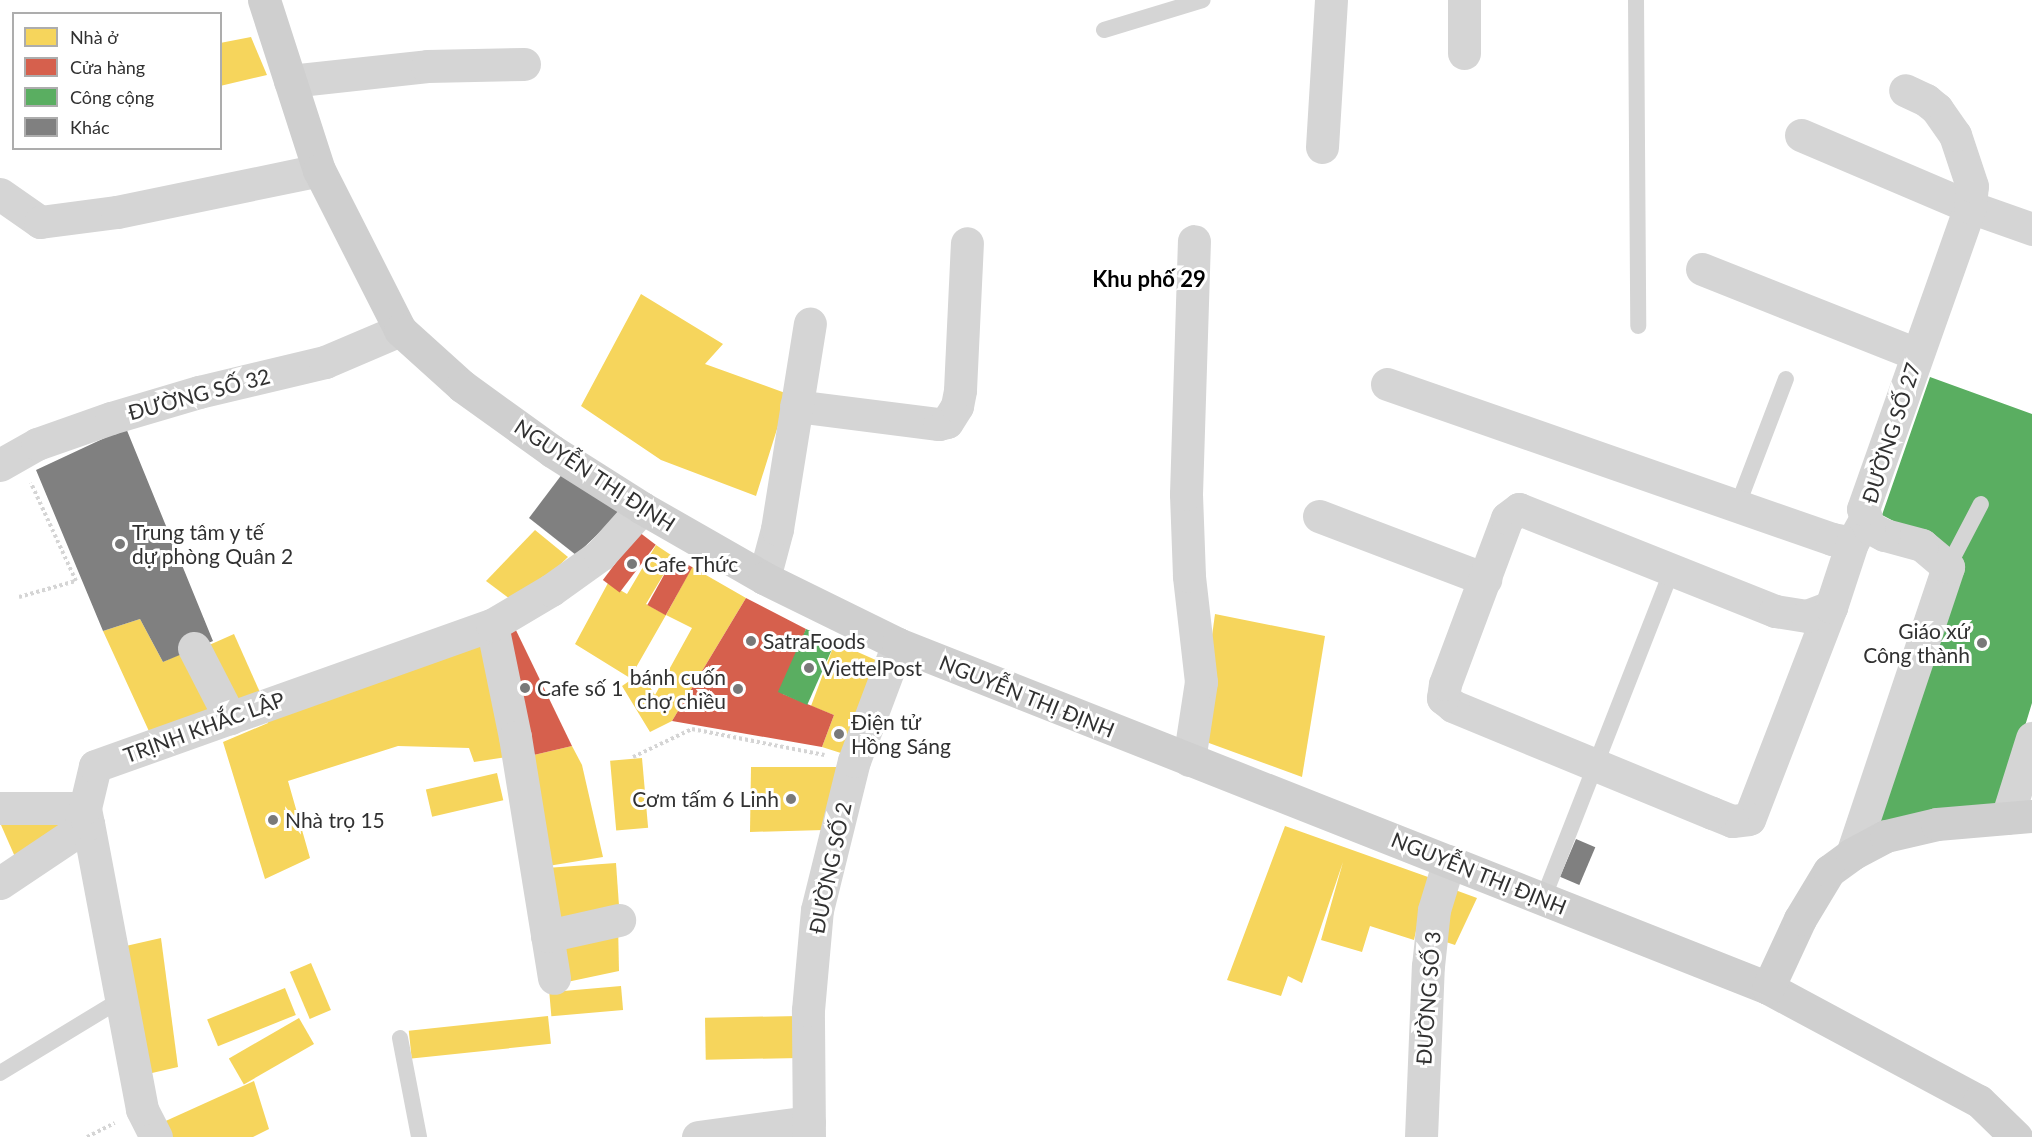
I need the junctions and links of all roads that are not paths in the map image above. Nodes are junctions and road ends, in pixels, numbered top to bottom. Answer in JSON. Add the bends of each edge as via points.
{"nodes":[{"id":1,"x":264,"y":0,"type":"edge"},
{"id":2,"x":1203,"y":0,"type":"edge"},
{"id":3,"x":1331,"y":0,"type":"edge"},
{"id":4,"x":1464,"y":0,"type":"edge"},
{"id":5,"x":1636,"y":0,"type":"edge"},
{"id":6,"x":1104,"y":30,"type":"dead end"},
{"id":7,"x":1464,"y":53,"type":"dead end"},
{"id":8,"x":524,"y":64,"type":"dead end"},
{"id":9,"x":290,"y":81,"type":"junction"},
{"id":10,"x":1905,"y":90,"type":"dead end"},
{"id":11,"x":1801,"y":135,"type":"dead end"},
{"id":12,"x":1322,"y":147,"type":"dead end"},
{"id":13,"x":319,"y":170,"type":"junction"},
{"id":14,"x":0,"y":194,"type":"edge"},
{"id":15,"x":1970,"y":207,"type":"junction"},
{"id":16,"x":2032,"y":229,"type":"edge"},
{"id":17,"x":1194,"y":241,"type":"dead end"},
{"id":18,"x":967,"y":243,"type":"dead end"},
{"id":19,"x":1702,"y":269,"type":"dead end"},
{"id":20,"x":810,"y":324,"type":"dead end"},
{"id":21,"x":1638,"y":326,"type":"dead end"},
{"id":22,"x":400,"y":330,"type":"junction"},
{"id":23,"x":1917,"y":354,"type":"junction"},
{"id":24,"x":1786,"y":378,"type":"dead end"},
{"id":25,"x":1387,"y":384,"type":"dead end"},
{"id":26,"x":796,"y":406,"type":"junction"},
{"id":27,"x":9,"y":460,"type":"edge"},
{"id":28,"x":1981,"y":504,"type":"dead end"},
{"id":29,"x":1737,"y":507,"type":"junction"},
{"id":30,"x":642,"y":508,"type":"junction"},
{"id":31,"x":1319,"y":516,"type":"dead end"},
{"id":32,"x":1859,"y":531,"type":"junction"},
{"id":33,"x":1947,"y":567,"type":"junction"},
{"id":34,"x":1672,"y":570,"type":"junction"},
{"id":35,"x":764,"y":578,"type":"junction"},
{"id":36,"x":1485,"y":579,"type":"junction"},
{"id":37,"x":1831,"y":608,"type":"junction"},
{"id":38,"x":492,"y":625,"type":"junction"},
{"id":39,"x":898,"y":644,"type":"junction"},
{"id":40,"x":194,"y":648,"type":"dead end"},
{"id":41,"x":230,"y":718,"type":"junction"},
{"id":42,"x":2032,"y":738,"type":"edge"},
{"id":43,"x":1189,"y":760,"type":"junction"},
{"id":44,"x":1596,"y":764,"type":"junction"},
{"id":45,"x":0,"y":808,"type":"edge"},
{"id":46,"x":87,"y":816,"type":"junction"},
{"id":47,"x":2019,"y":817,"type":"edge"},
{"id":48,"x":1852,"y":854,"type":"junction"},
{"id":49,"x":1449,"y":861,"type":"junction"},
{"id":50,"x":0,"y":883,"type":"edge"},
{"id":51,"x":1543,"y":899,"type":"junction"},
{"id":52,"x":619,"y":920,"type":"dead end"},
{"id":53,"x":548,"y":936,"type":"junction"},
{"id":54,"x":555,"y":978,"type":"dead end"},
{"id":55,"x":1768,"y":988,"type":"junction"},
{"id":56,"x":120,"y":1000,"type":"junction"},
{"id":57,"x":400,"y":1038,"type":"dead end"},
{"id":58,"x":0,"y":1073,"type":"edge"},
{"id":59,"x":809,"y":1130,"type":"edge"},
{"id":60,"x":156,"y":1137,"type":"edge"},
{"id":61,"x":419,"y":1137,"type":"edge"},
{"id":62,"x":698,"y":1137,"type":"edge"},
{"id":63,"x":1421,"y":1137,"type":"edge"},
{"id":64,"x":2016,"y":1137,"type":"edge"}],
"edges":[{"from":1,"to":9,"type":"main road","name":"NGUYỄN THỊ ĐỊNH"},
{"from":2,"to":6,"type":"lane"},
{"from":3,"to":12,"type":"street"},
{"from":4,"to":7,"type":"street"},
{"from":5,"to":21,"type":"lane"},
{"from":8,"to":9,"type":"street","via":[[427,66]]},
{"from":9,"to":13,"type":"main road","name":"NGUYỄN THỊ ĐỊNH"},
{"from":10,"to":15,"type":"street","via":[[1937,109],[1954,135],[1972,186]]},
{"from":11,"to":15,"type":"street"},
{"from":13,"to":14,"type":"street","via":[[117,212],[40,222]]},
{"from":13,"to":22,"type":"main road","name":"NGUYỄN THỊ ĐỊNH"},
{"from":15,"to":16,"type":"street"},
{"from":15,"to":23,"type":"street","name":"ĐƯỜNG SỐ 27"},
{"from":17,"to":43,"type":"street","via":[[1186,495],[1189,576],[1201,682]]},
{"from":18,"to":26,"type":"street","via":[[960,390],[957,406],[947,422]]},
{"from":19,"to":23,"type":"street"},
{"from":20,"to":26,"type":"street"},
{"from":22,"to":27,"type":"street","name":"ĐƯỜNG SỐ 32","via":[[325,362],[111,418],[37,444]]},
{"from":22,"to":30,"type":"main road","name":"NGUYỄN THỊ ĐỊNH","via":[[462,386],[552,451]]},
{"from":23,"to":32,"type":"street","name":"ĐƯỜNG SỐ 27","via":[[1863,509]]},
{"from":24,"to":29,"type":"lane"},
{"from":25,"to":29,"type":"street"},
{"from":26,"to":35,"type":"street","via":[[777,530]]},
{"from":28,"to":33,"type":"lane"},
{"from":29,"to":32,"type":"street","via":[[1832,539]]},
{"from":30,"to":35,"type":"main road","name":"NGUYỄN THỊ ĐỊNH"},
{"from":30,"to":38,"type":"street","name":"TRỊNH KHẮC LẬP","via":[[600,555]]},
{"from":31,"to":36,"type":"street"},
{"from":32,"to":33,"type":"street","name":"ĐƯỜNG SỐ 27","via":[[1869,527],[1922,545]]},
{"from":32,"to":37,"type":"street"},
{"from":33,"to":48,"type":"street"},
{"from":34,"to":36,"type":"street","via":[[1519,509],[1507,518]]},
{"from":34,"to":37,"type":"street","via":[[1775,612],[1807,616]]},
{"from":34,"to":44,"type":"lane"},
{"from":35,"to":39,"type":"main road","name":"NGUYỄN THỊ ĐỊNH"},
{"from":36,"to":44,"type":"street","via":[[1443,698],[1453,706]]},
{"from":37,"to":44,"type":"street","via":[[1749,819],[1732,821]]},
{"from":38,"to":41,"type":"street","name":"TRỊNH KHẮC LẬP"},
{"from":38,"to":53,"type":"street"},
{"from":39,"to":43,"type":"main road","name":"NGUYỄN THỊ ĐỊNH"},
{"from":39,"to":59,"type":"street","name":"ĐƯỜNG SỐ 2","via":[[854,761],[817,910],[808,1010]]},
{"from":40,"to":41,"type":"street"},
{"from":41,"to":46,"type":"street","name":"TRỊNH KHẮC LẬP","via":[[95,766]]},
{"from":42,"to":47,"type":"street"},
{"from":43,"to":49,"type":"main road","name":"NGUYỄN THỊ ĐỊNH"},
{"from":44,"to":51,"type":"lane"},
{"from":45,"to":46,"type":"street"},
{"from":46,"to":50,"type":"street"},
{"from":46,"to":56,"type":"street","name":"TRỊNH KHẮC LẬP"},
{"from":47,"to":48,"type":"main road","via":[[1938,824],[1886,836]]},
{"from":48,"to":55,"type":"main road","via":[[1829,871],[1800,919]]},
{"from":49,"to":51,"type":"main road","name":"NGUYỄN THỊ ĐỊNH"},
{"from":49,"to":63,"type":"street","name":"ĐƯỜNG SỐ 3","via":[[1434,910],[1428,966]]},
{"from":51,"to":55,"type":"main road","name":"NGUYỄN THỊ ĐỊNH"},
{"from":52,"to":53,"type":"street"},
{"from":53,"to":54,"type":"street"},
{"from":55,"to":64,"type":"main road","name":"NGUYỄN THỊ ĐỊNH","via":[[1979,1101]]},
{"from":56,"to":58,"type":"lane"},
{"from":56,"to":60,"type":"street","name":"TRỊNH KHẮC LẬP","via":[[142,1109]]},
{"from":57,"to":61,"type":"lane"},
{"from":59,"to":62,"type":"street"}]}
